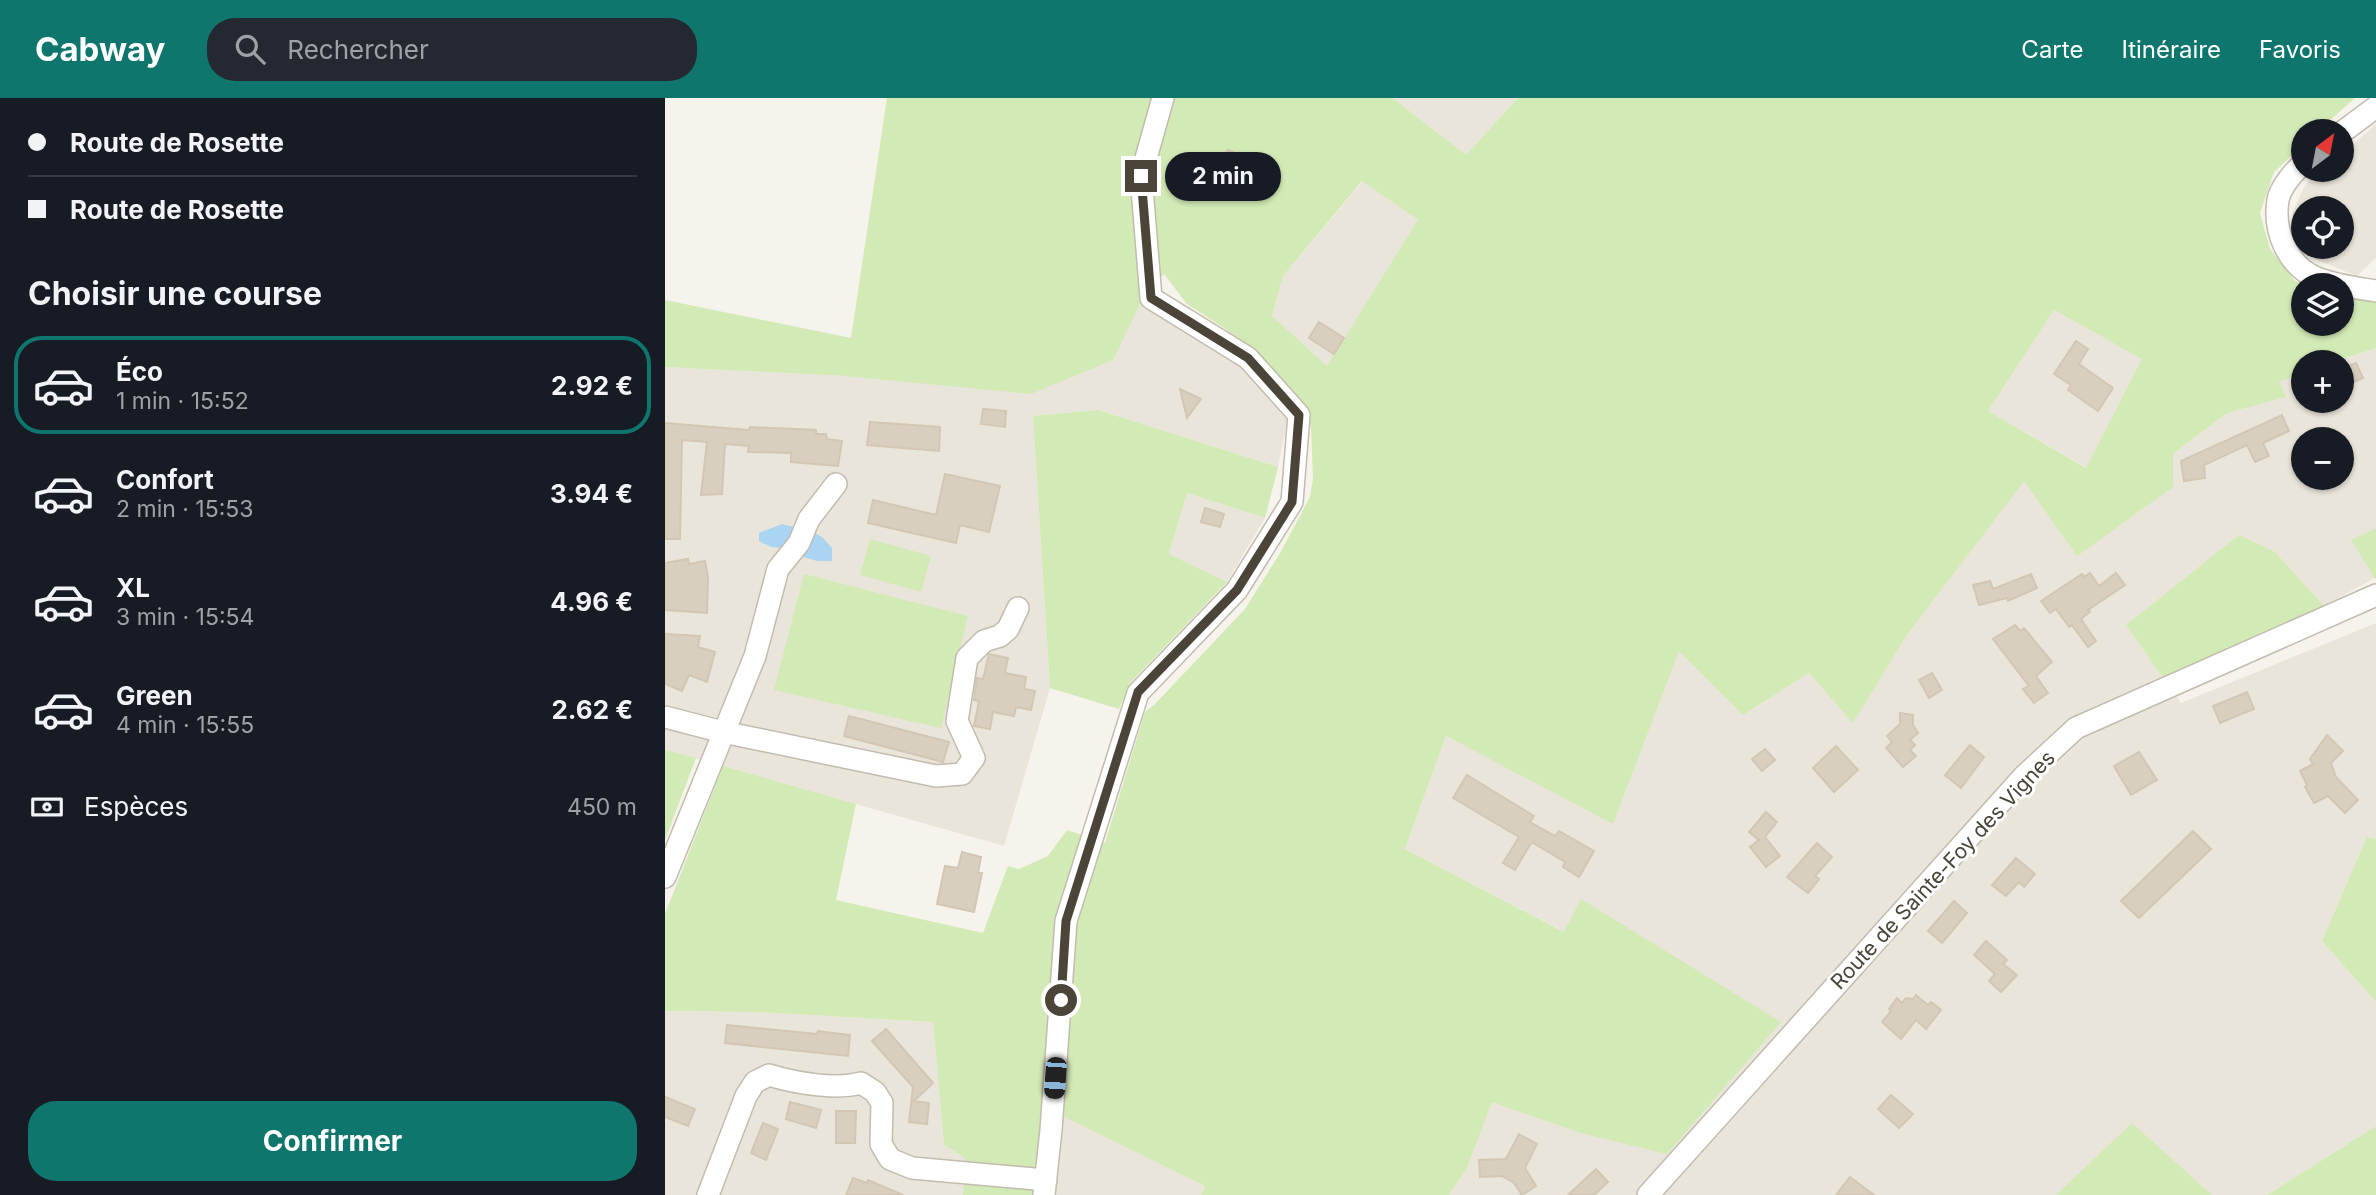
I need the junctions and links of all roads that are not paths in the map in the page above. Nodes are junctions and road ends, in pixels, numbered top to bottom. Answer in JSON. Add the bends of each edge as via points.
{"nodes":[{"id":1,"x":1163,"y":98,"type":"edge"},
{"id":2,"x":2376,"y":107,"type":"edge"},
{"id":3,"x":2354,"y":123,"type":"edge"},
{"id":4,"x":2291,"y":178,"type":"edge"},
{"id":5,"x":2376,"y":291,"type":"edge"},
{"id":6,"x":836,"y":484,"type":"dead end"},
{"id":7,"x":2376,"y":595,"type":"edge"},
{"id":8,"x":1018,"y":608,"type":"dead end"},
{"id":9,"x":665,"y":718,"type":"edge"},
{"id":10,"x":723,"y":732,"type":"junction"},
{"id":11,"x":665,"y":877,"type":"edge"},
{"id":12,"x":1045,"y":1187,"type":"edge"},
{"id":13,"x":708,"y":1195,"type":"edge"},
{"id":14,"x":1648,"y":1195,"type":"edge"}],
"edges":[{"from":1,"to":12,"type":"street","via":[[1141,176],[1151,298],[1248,358],[1299,415],[1292,502],[1237,590],[1138,692],[1066,921]]},
{"from":2,"to":3,"type":"street"},
{"from":4,"to":5,"type":"street","via":[[2278,197],[2278,230],[2290,258],[2315,278]]},
{"from":6,"to":10,"type":"street","via":[[778,569],[755,656]]},
{"from":7,"to":14,"type":"street","name":"Route de Sainte-Foy des Vignes","via":[[2076,728],[2024,776]]},
{"from":8,"to":10,"type":"street","via":[[1008,629],[967,658],[957,721],[974,758],[962,774],[936,776]]},
{"from":9,"to":10,"type":"street"},
{"from":10,"to":11,"type":"street"},
{"from":12,"to":13,"type":"street","via":[[912,1168],[890,1158],[881,1143],[881,1103],[875,1092],[861,1083],[845,1087],[769,1075],[755,1082],[746,1097]]}]}
